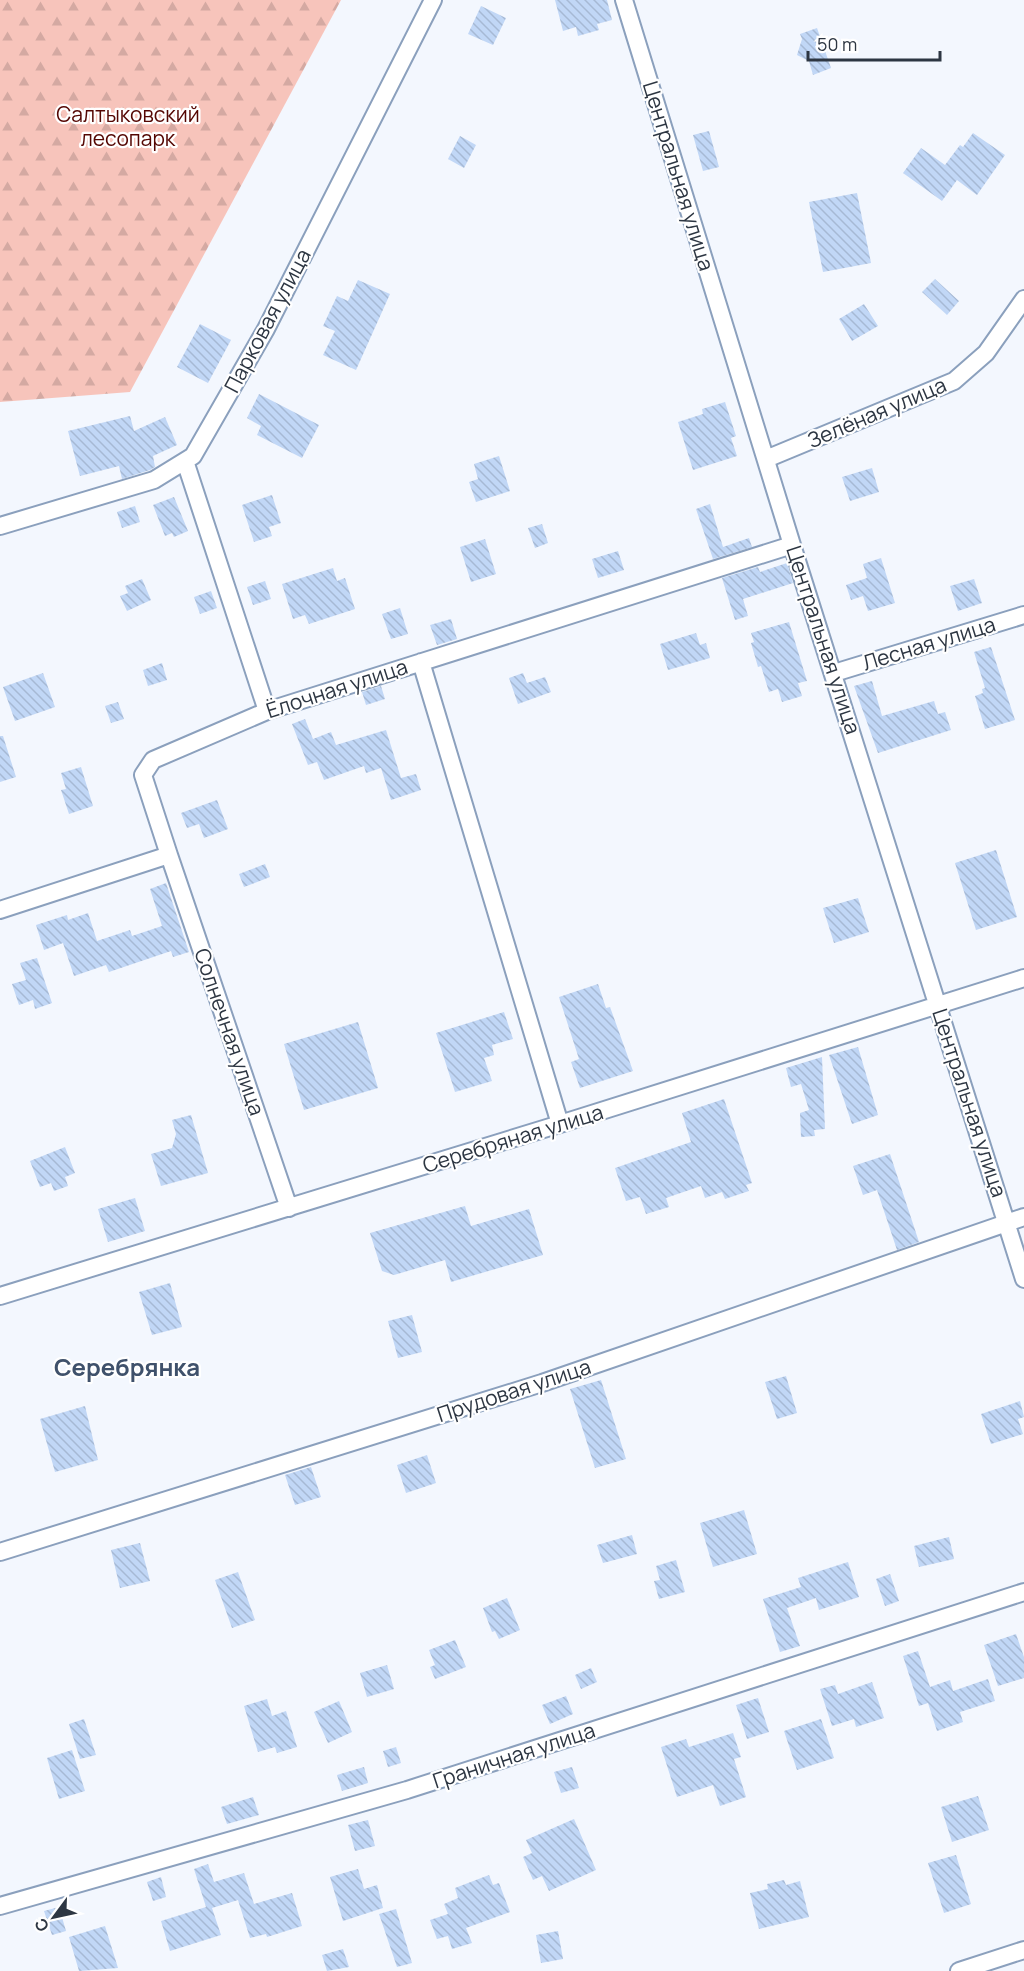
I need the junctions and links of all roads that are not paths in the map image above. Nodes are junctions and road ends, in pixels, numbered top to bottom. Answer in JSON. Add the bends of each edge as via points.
{"nodes":[{"id":1,"x":433,"y":0,"type":"edge"},
{"id":2,"x":624,"y":0,"type":"edge"},
{"id":3,"x":1024,"y":299,"type":"edge"},
{"id":4,"x":766,"y":459,"type":"junction"},
{"id":5,"x":185,"y":460,"type":"junction"},
{"id":6,"x":0,"y":526,"type":"edge"},
{"id":7,"x":792,"y":545,"type":"junction"},
{"id":8,"x":1024,"y":615,"type":"edge"},
{"id":9,"x":421,"y":662,"type":"junction"},
{"id":10,"x":834,"y":673,"type":"junction"},
{"id":11,"x":267,"y":711,"type":"junction"},
{"id":12,"x":169,"y":855,"type":"junction"},
{"id":13,"x":0,"y":910,"type":"edge"},
{"id":14,"x":1024,"y":978,"type":"edge"},
{"id":15,"x":938,"y":1004,"type":"junction"},
{"id":16,"x":560,"y":1124,"type":"junction"},
{"id":17,"x":289,"y":1208,"type":"junction"},
{"id":18,"x":1024,"y":1217,"type":"edge"},
{"id":19,"x":1007,"y":1222,"type":"junction"},
{"id":20,"x":1024,"y":1279,"type":"edge"},
{"id":21,"x":0,"y":1296,"type":"edge"},
{"id":22,"x":0,"y":1552,"type":"edge"},
{"id":23,"x":1024,"y":1592,"type":"edge"},
{"id":24,"x":0,"y":1906,"type":"edge"},
{"id":25,"x":1024,"y":1950,"type":"edge"},
{"id":26,"x":959,"y":1971,"type":"edge"}],
"edges":[{"from":1,"to":5,"type":"street","name":"Парковая улица","via":[[266,329],[193,456]]},
{"from":2,"to":4,"type":"street","name":"Центральная улица"},
{"from":3,"to":4,"type":"street","name":"Зелёная улица","via":[[986,353],[954,381]]},
{"from":4,"to":7,"type":"street","name":"Центральная улица"},
{"from":5,"to":6,"type":"street","name":"Парковая улица","via":[[154,480]]},
{"from":5,"to":11,"type":"street"},
{"from":7,"to":9,"type":"street","name":"Ёлочная улица"},
{"from":7,"to":10,"type":"street","name":"Центральная улица"},
{"from":8,"to":10,"type":"street","name":"Лесная улица"},
{"from":9,"to":11,"type":"street","name":"Ёлочная улица"},
{"from":9,"to":16,"type":"street"},
{"from":10,"to":15,"type":"street","name":"Центральная улица"},
{"from":11,"to":12,"type":"street","name":"Ёлочная улица","via":[[153,760],[143,776]]},
{"from":12,"to":13,"type":"street"},
{"from":12,"to":17,"type":"street","name":"Солнечная улица"},
{"from":14,"to":15,"type":"street","name":"Серебряная улица"},
{"from":15,"to":16,"type":"street","name":"Серебряная улица"},
{"from":15,"to":19,"type":"street","name":"Центральная улица"},
{"from":16,"to":17,"type":"street","name":"Серебряная улица"},
{"from":17,"to":21,"type":"street","name":"Серебряная улица"},
{"from":18,"to":19,"type":"street","name":"Прудовая улица"},
{"from":19,"to":20,"type":"street","name":"Центральная улица"},
{"from":19,"to":22,"type":"street","name":"Прудовая улица","via":[[542,1383]]},
{"from":23,"to":24,"type":"street","name":"Граничная улица","via":[[407,1790]]},
{"from":25,"to":26,"type":"street"}]}
